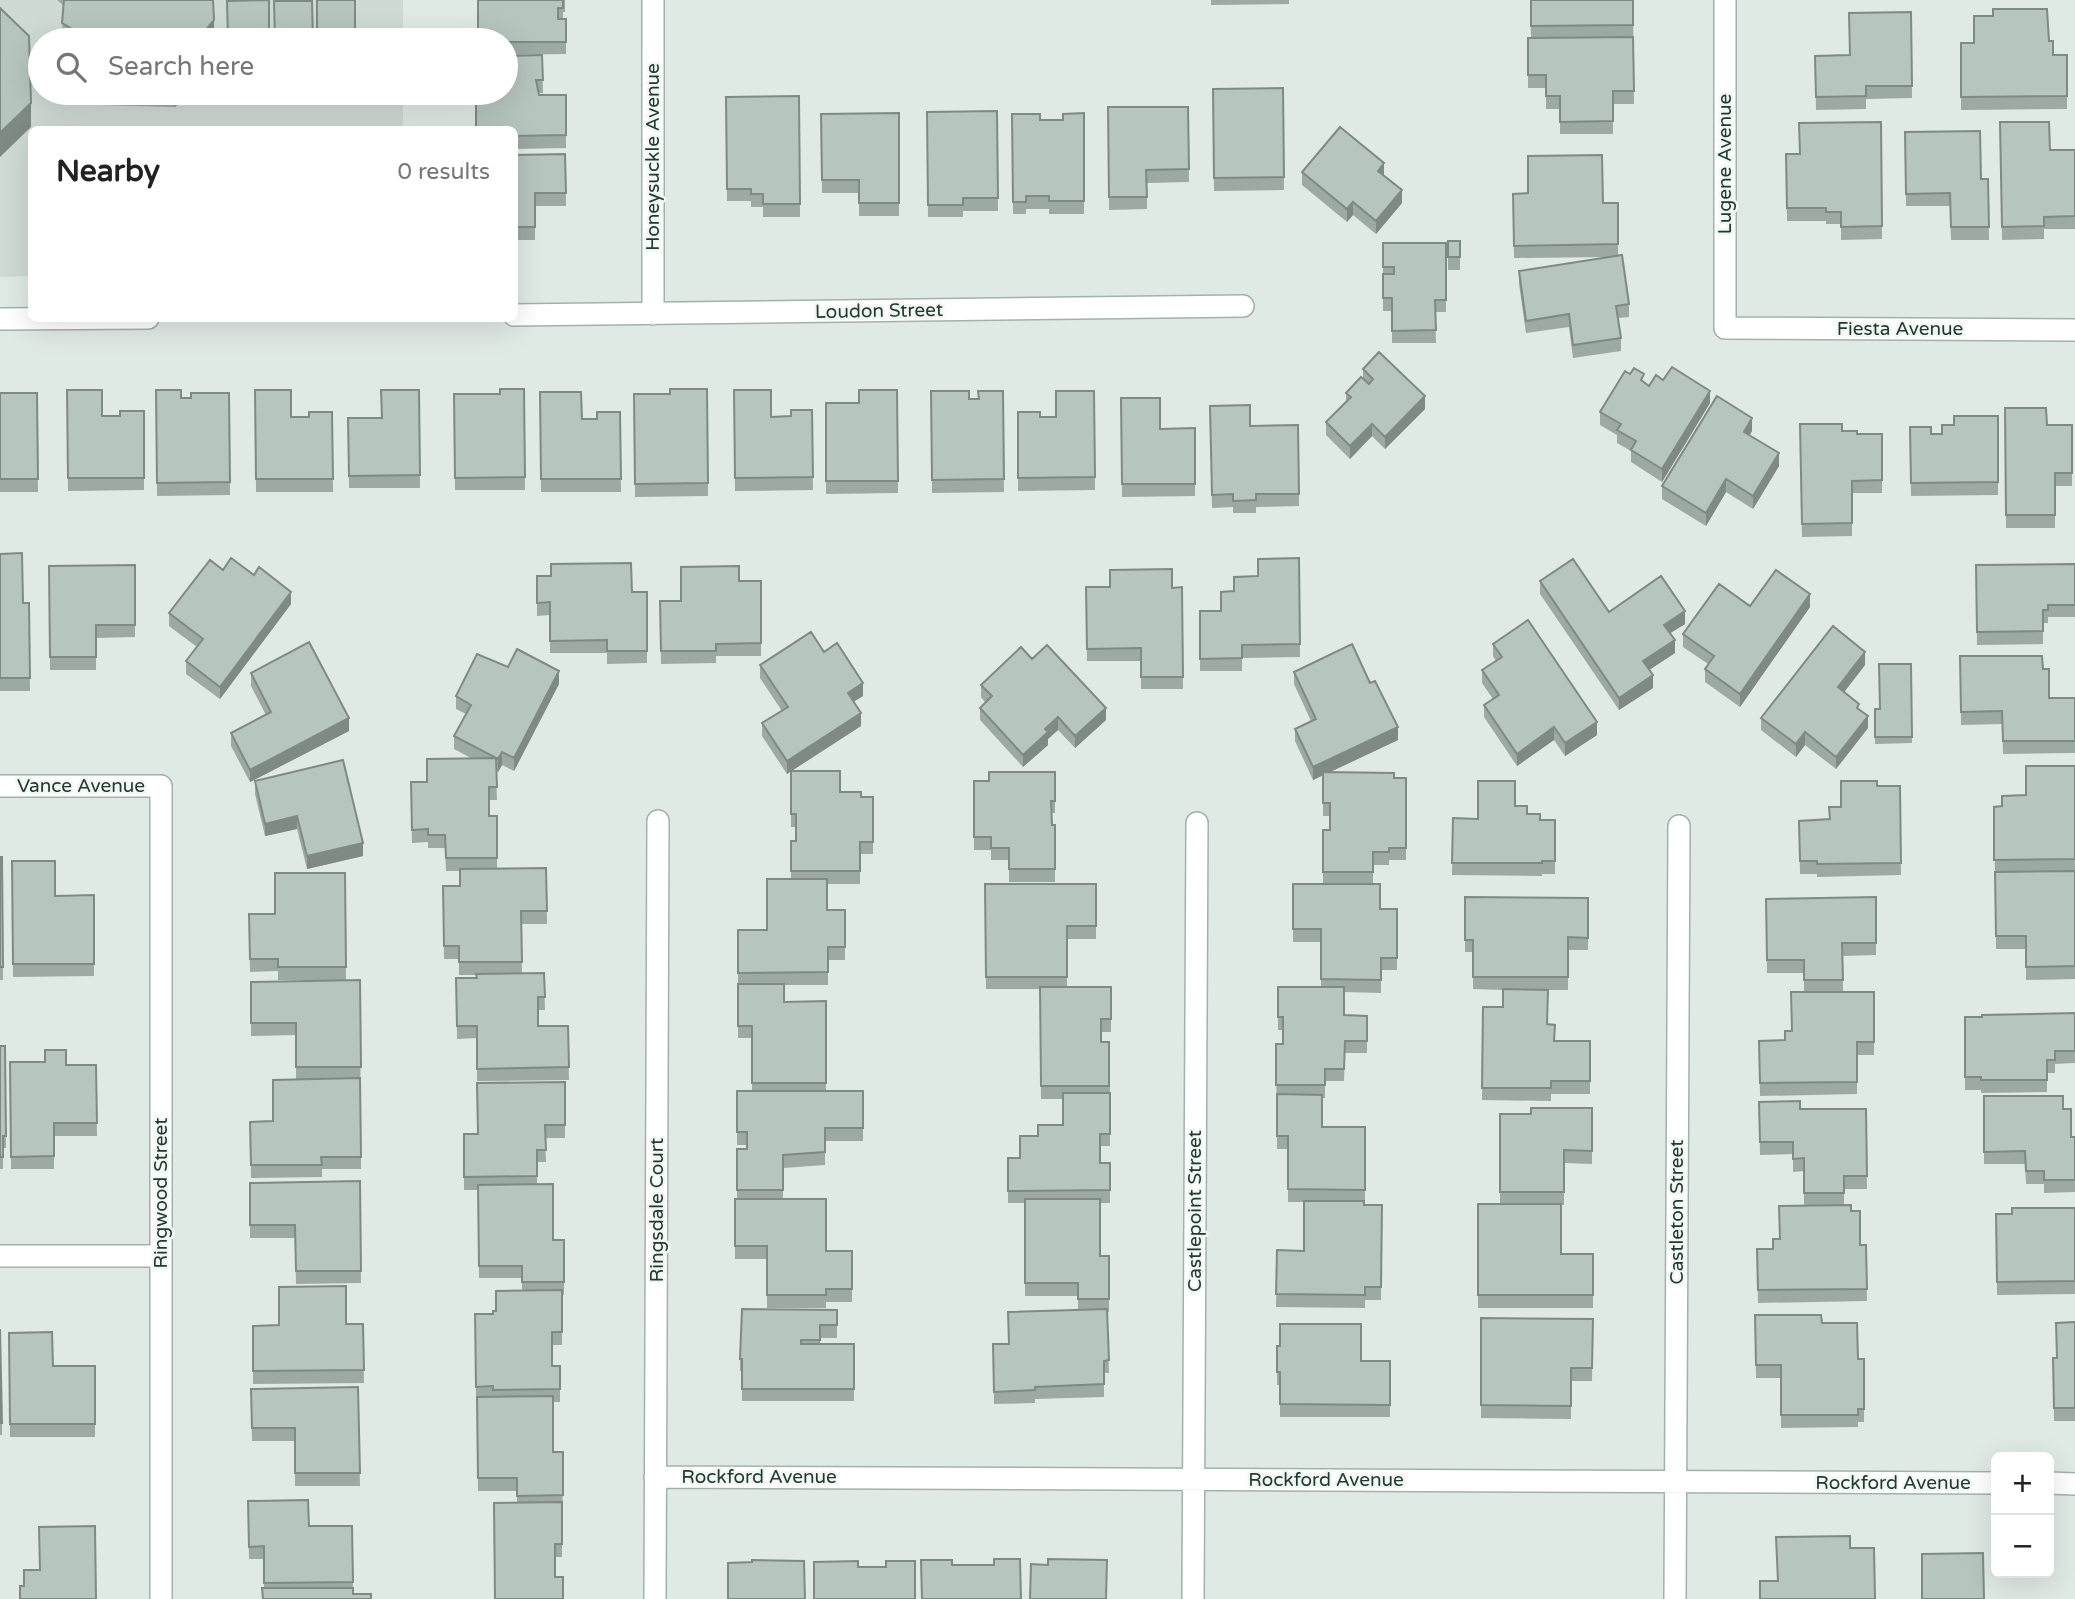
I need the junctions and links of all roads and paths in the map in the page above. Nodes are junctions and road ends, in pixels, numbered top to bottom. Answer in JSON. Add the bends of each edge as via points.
{"nodes":[{"id":1,"x":653,"y":0,"type":"edge"},
{"id":2,"x":1726,"y":0,"type":"edge"},
{"id":3,"x":1243,"y":306,"type":"dead end"},
{"id":4,"x":653,"y":314,"type":"junction"},
{"id":5,"x":518,"y":316,"type":"edge"},
{"id":6,"x":0,"y":319,"type":"edge"},
{"id":7,"x":28,"y":319,"type":"edge"},
{"id":8,"x":1726,"y":328,"type":"joint"},
{"id":9,"x":2075,"y":330,"type":"edge"},
{"id":10,"x":0,"y":786,"type":"edge"},
{"id":11,"x":161,"y":786,"type":"joint"},
{"id":12,"x":658,"y":821,"type":"dead end"},
{"id":13,"x":1197,"y":823,"type":"dead end"},
{"id":14,"x":1679,"y":826,"type":"dead end"},
{"id":15,"x":0,"y":1255,"type":"edge"},
{"id":16,"x":161,"y":1255,"type":"junction"},
{"id":17,"x":655,"y":1477,"type":"junction"},
{"id":18,"x":1194,"y":1479,"type":"junction"},
{"id":19,"x":1676,"y":1482,"type":"junction"},
{"id":20,"x":1991,"y":1483,"type":"edge"},
{"id":21,"x":2054,"y":1483,"type":"edge"},
{"id":22,"x":2075,"y":1483,"type":"edge"},
{"id":23,"x":161,"y":1599,"type":"edge"},
{"id":24,"x":656,"y":1599,"type":"edge"},
{"id":25,"x":1193,"y":1599,"type":"edge"},
{"id":26,"x":1675,"y":1599,"type":"edge"}],
"edges":[{"from":1,"to":4,"type":"street","name":"Honeysuckle Avenue"},
{"from":2,"to":8,"type":"street","name":"Lugene Avenue"},
{"from":3,"to":4,"type":"street","name":"Loudon Street"},
{"from":4,"to":5,"type":"street","name":"Loudon Street"},
{"from":6,"to":7,"type":"street"},
{"from":8,"to":9,"type":"street","name":"Fiesta Avenue"},
{"from":10,"to":11,"type":"street","name":"Vance Avenue"},
{"from":11,"to":16,"type":"street","name":"Ringwood Street"},
{"from":12,"to":17,"type":"street","name":"Ringsdale Court"},
{"from":13,"to":18,"type":"street","name":"Castlepoint Street"},
{"from":14,"to":19,"type":"street","name":"Castleton Street"},
{"from":15,"to":16,"type":"street"},
{"from":16,"to":23,"type":"street","name":"Ringwood Street"},
{"from":17,"to":18,"type":"street","name":"Rockford Avenue"},
{"from":17,"to":24,"type":"street","name":"Ringsdale Court"},
{"from":18,"to":19,"type":"street","name":"Rockford Avenue"},
{"from":18,"to":25,"type":"street","name":"Castlepoint Street"},
{"from":19,"to":20,"type":"street","name":"Rockford Avenue"},
{"from":19,"to":26,"type":"street","name":"Castleton Street"},
{"from":21,"to":22,"type":"street"}]}
